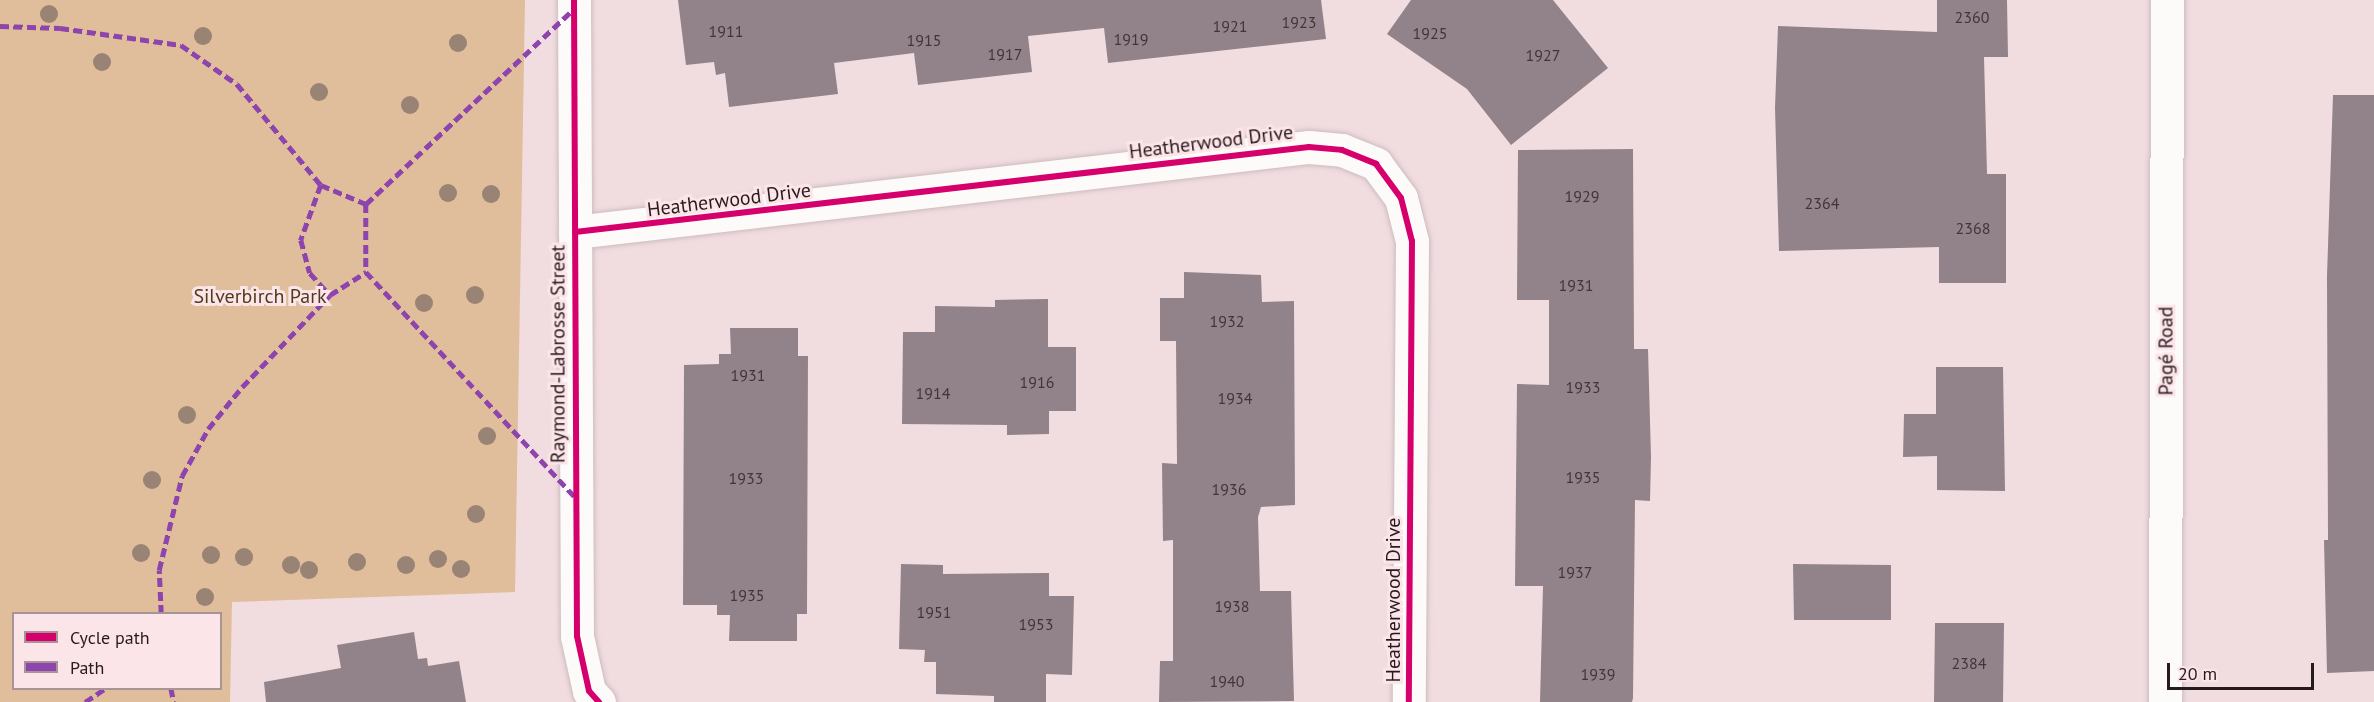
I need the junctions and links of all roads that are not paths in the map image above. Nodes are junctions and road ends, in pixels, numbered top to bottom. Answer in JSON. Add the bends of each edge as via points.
{"nodes":[{"id":1,"x":574,"y":0,"type":"edge"},
{"id":2,"x":2168,"y":0,"type":"edge"},
{"id":3,"x":575,"y":232,"type":"junction"},
{"id":4,"x":599,"y":702,"type":"edge"},
{"id":5,"x":1409,"y":702,"type":"edge"},
{"id":6,"x":2165,"y":702,"type":"edge"}],
"edges":[{"from":1,"to":3,"type":"street","name":"Raymond-Labrosse Street"},
{"from":2,"to":6,"type":"street","name":"Pagé Road"},
{"from":3,"to":4,"type":"street","name":"Raymond-Labrosse Street","via":[[577,636],[589,692]]},
{"from":3,"to":5,"type":"street","name":"Heatherwood Drive","via":[[1309,147],[1342,150],[1376,164],[1401,198],[1412,241]]}]}
